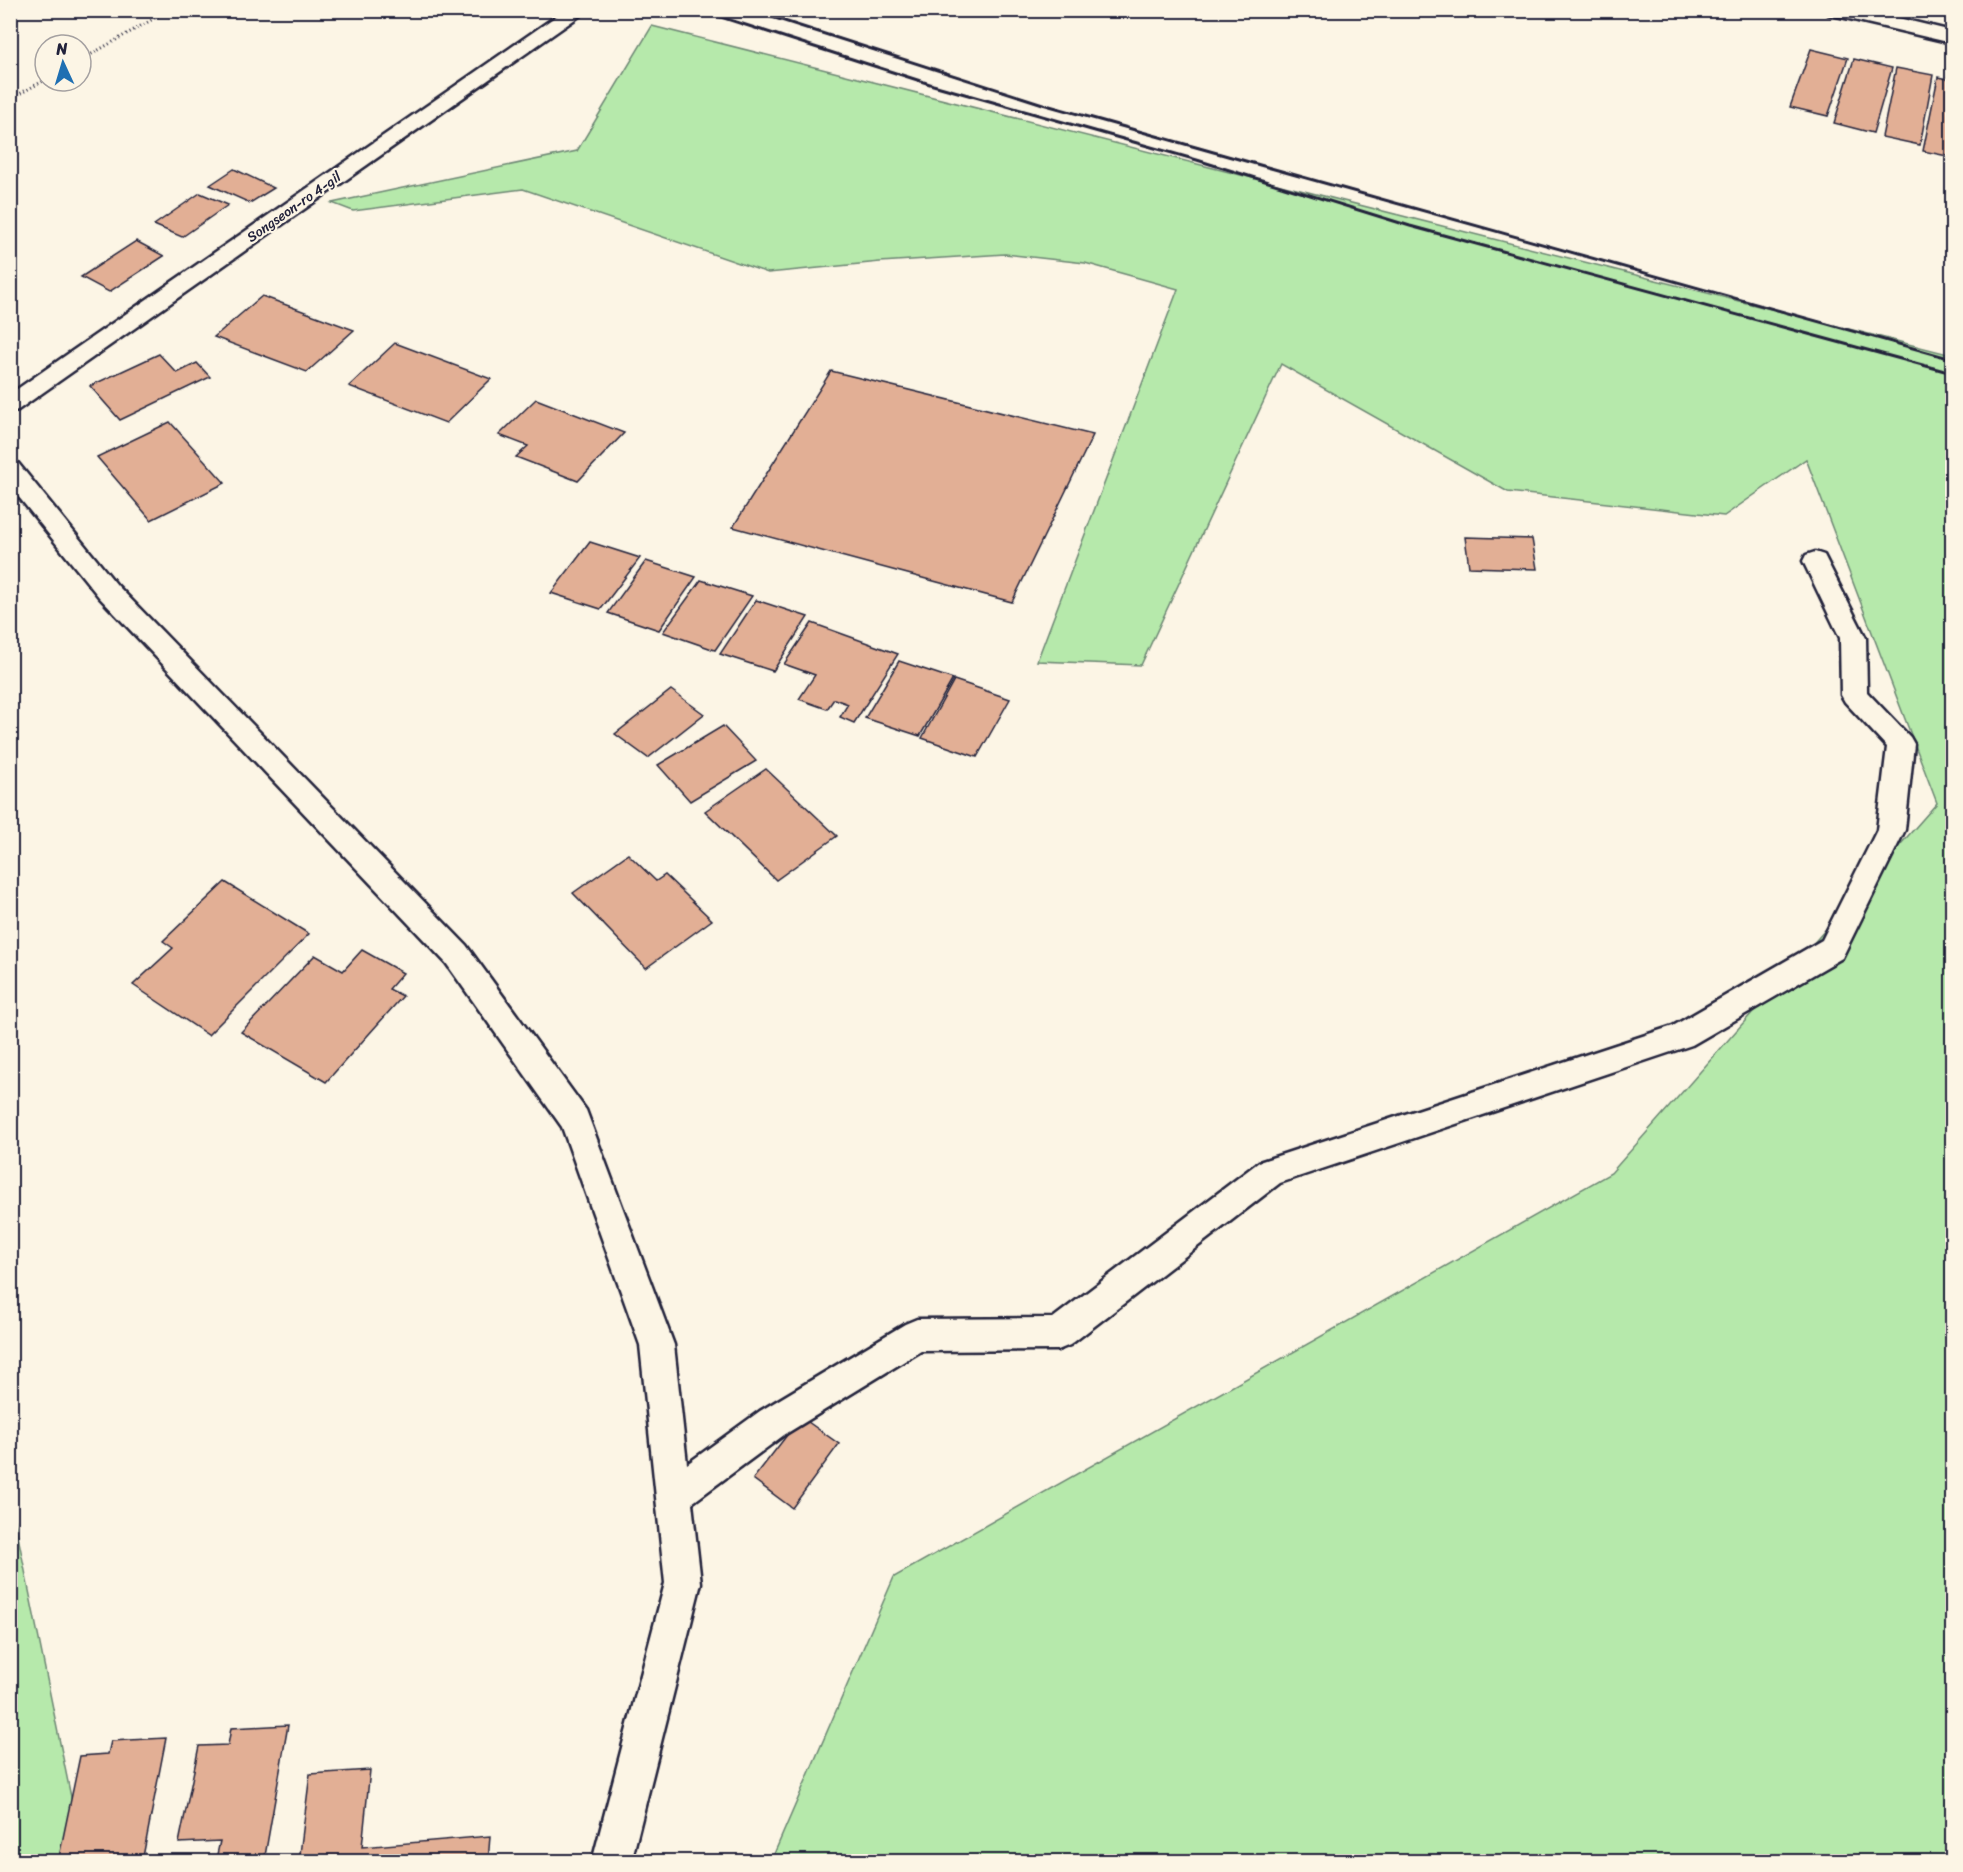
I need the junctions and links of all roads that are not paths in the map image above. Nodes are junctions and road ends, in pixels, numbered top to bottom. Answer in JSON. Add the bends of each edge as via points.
{"nodes":[{"id":1,"x":543,"y":10,"type":"edge"},
{"id":2,"x":1834,"y":10,"type":"edge"},
{"id":3,"x":572,"y":14,"type":"edge"},
{"id":4,"x":1953,"y":37,"type":"edge"},
{"id":5,"x":10,"y":405,"type":"edge"},
{"id":6,"x":10,"y":469,"type":"edge"},
{"id":7,"x":1815,"y":561,"type":"dead end"},
{"id":8,"x":674,"y":1495,"type":"junction"},
{"id":9,"x":611,"y":1862,"type":"edge"}],
"edges":[{"from":1,"to":3,"type":"lane"},
{"from":2,"to":4,"type":"street"},
{"from":3,"to":5,"type":"lane","name":"Songseon-ro 4-gil"},
{"from":6,"to":8,"type":"lane","via":[[108,591],[456,954],[575,1120],[657,1345]]},
{"from":7,"to":8,"type":"lane","via":[[1853,638],[1854,695],[1901,744],[1891,830],[1832,949],[1682,1036],[1270,1172],[1058,1334],[917,1335],[772,1423]]},
{"from":8,"to":9,"type":"lane","via":[[683,1583]]}]}
